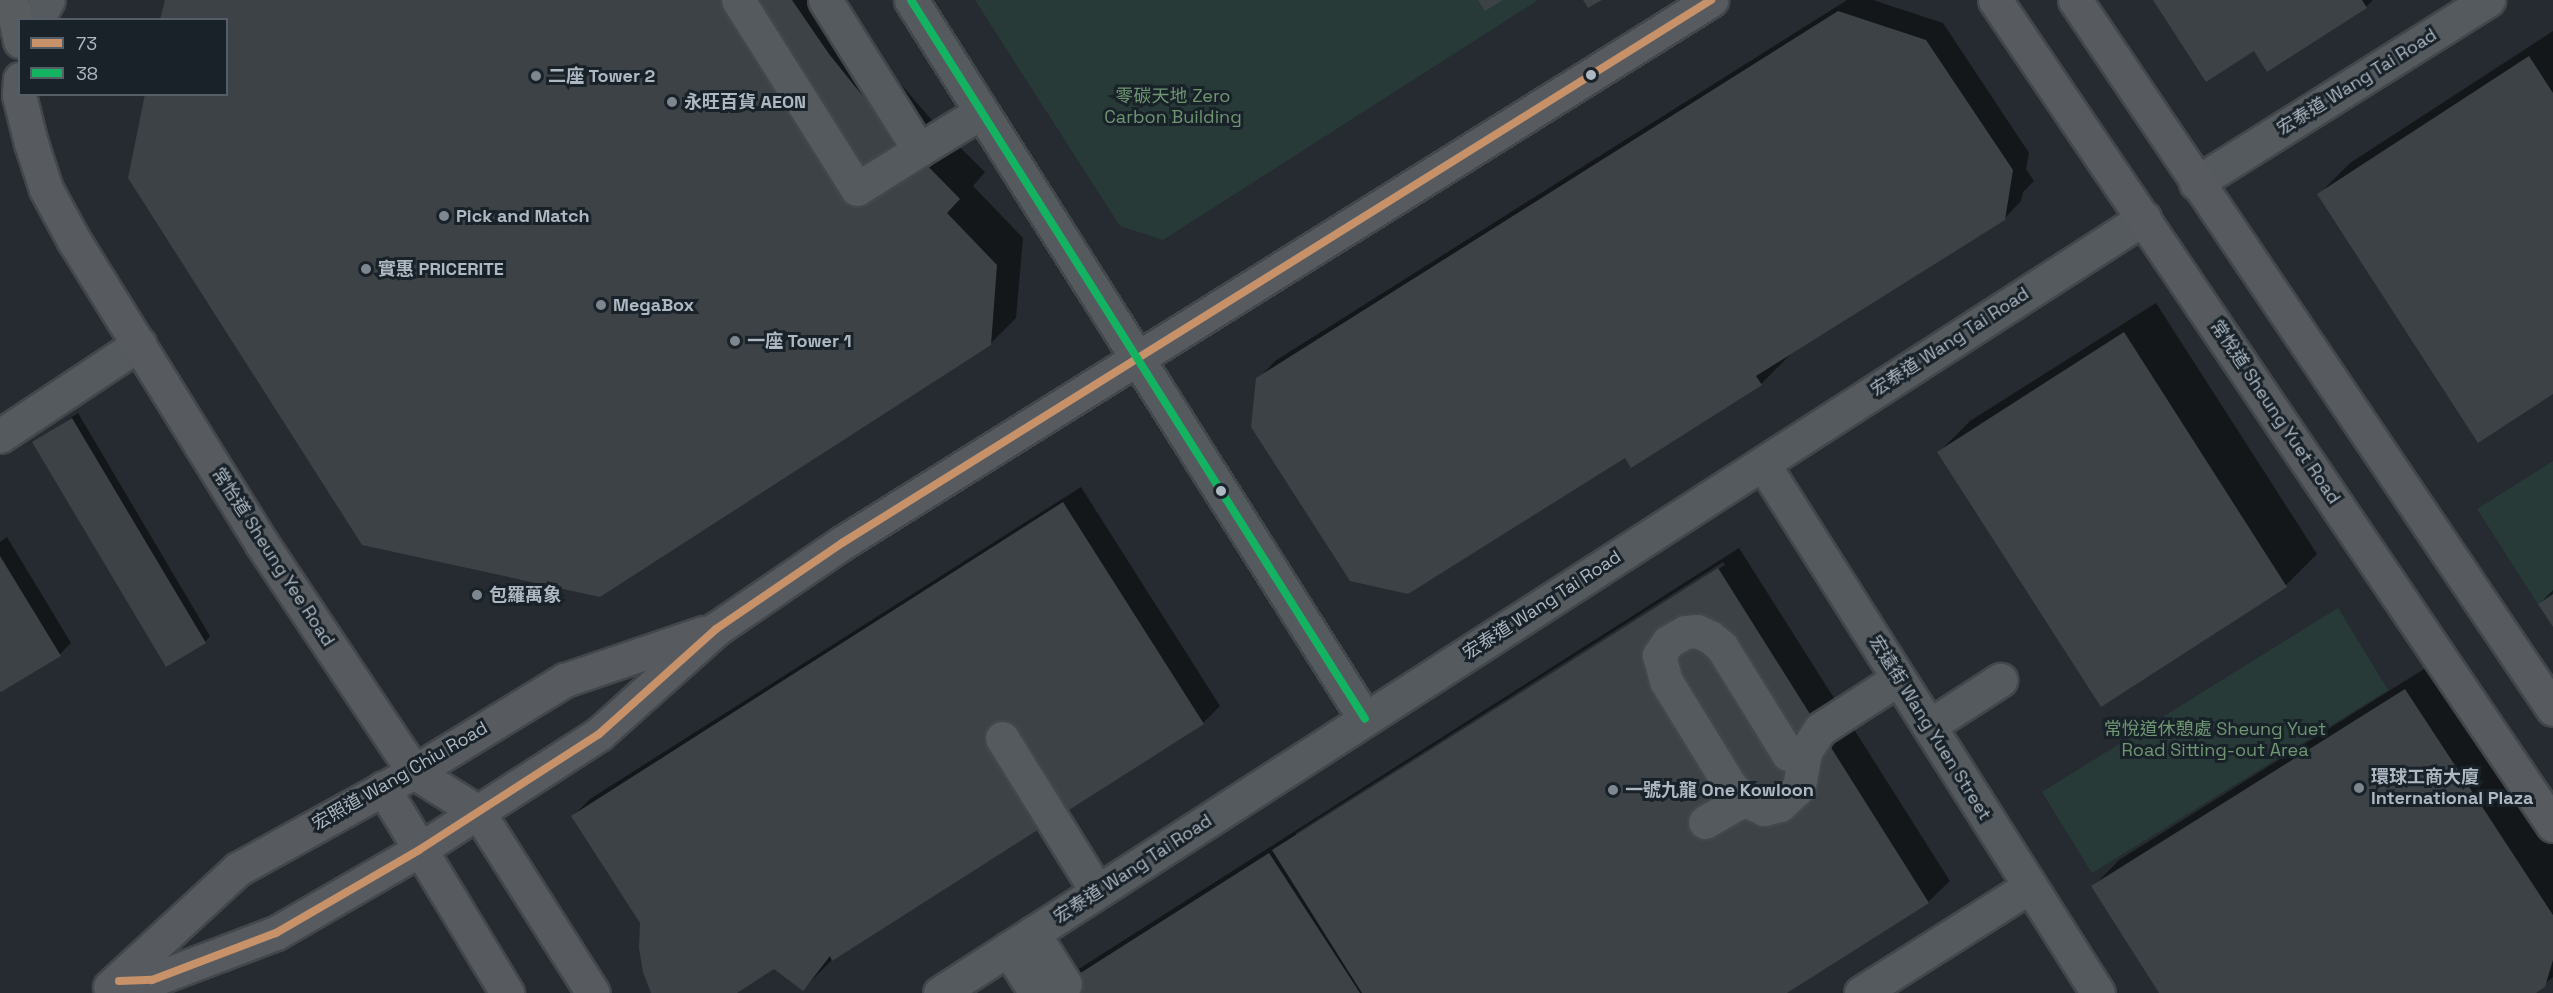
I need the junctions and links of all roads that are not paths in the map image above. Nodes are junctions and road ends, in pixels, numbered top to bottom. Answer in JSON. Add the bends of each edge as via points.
{"nodes":[{"id":1,"x":11,"y":0,"type":"edge"},
{"id":2,"x":48,"y":0,"type":"edge"},
{"id":3,"x":738,"y":0,"type":"edge"},
{"id":4,"x":825,"y":0,"type":"edge"},
{"id":5,"x":911,"y":0,"type":"edge"},
{"id":6,"x":1711,"y":0,"type":"edge"},
{"id":7,"x":1995,"y":0,"type":"edge"},
{"id":8,"x":2075,"y":0,"type":"edge"},
{"id":9,"x":2488,"y":0,"type":"edge"},
{"id":10,"x":37,"y":18,"type":"edge"},
{"id":11,"x":18,"y":32,"type":"edge"},
{"id":12,"x":19,"y":96,"type":"edge"},
{"id":13,"x":981,"y":112,"type":"junction"},
{"id":14,"x":919,"y":150,"type":"junction"},
{"id":15,"x":2196,"y":183,"type":"junction"},
{"id":16,"x":2144,"y":218,"type":"junction"},
{"id":17,"x":139,"y":344,"type":"junction"},
{"id":18,"x":1137,"y":358,"type":"junction"},
{"id":19,"x":0,"y":436,"type":"edge"},
{"id":20,"x":1762,"y":464,"type":"junction"},
{"id":21,"x":716,"y":628,"type":"junction"},
{"id":22,"x":1898,"y":679,"type":"junction"},
{"id":23,"x":2000,"y":680,"type":"dead end"},
{"id":24,"x":2553,"y":709,"type":"edge"},
{"id":25,"x":1365,"y":719,"type":"junction"},
{"id":26,"x":1929,"y":726,"type":"junction"},
{"id":27,"x":1002,"y":738,"type":"dead end"},
{"id":28,"x":1804,"y":755,"type":"junction"},
{"id":29,"x":414,"y":772,"type":"junction"},
{"id":30,"x":383,"y":788,"type":"junction"},
{"id":31,"x":1746,"y":801,"type":"junction"},
{"id":32,"x":478,"y":812,"type":"junction"},
{"id":33,"x":1706,"y":822,"type":"dead end"},
{"id":34,"x":2553,"y":825,"type":"edge"},
{"id":35,"x":419,"y":850,"type":"junction"},
{"id":36,"x":2030,"y":886,"type":"junction"},
{"id":37,"x":1097,"y":891,"type":"junction"},
{"id":38,"x":1020,"y":941,"type":"junction"},
{"id":39,"x":110,"y":987,"type":"edge"},
{"id":40,"x":1050,"y":988,"type":"edge"},
{"id":41,"x":507,"y":993,"type":"edge"},
{"id":42,"x":592,"y":993,"type":"edge"},
{"id":43,"x":940,"y":993,"type":"edge"},
{"id":44,"x":1861,"y":993,"type":"edge"},
{"id":45,"x":2098,"y":993,"type":"edge"}],
"edges":[{"from":1,"to":11,"type":"highway"},
{"from":2,"to":10,"type":"street"},
{"from":3,"to":14,"type":"street","via":[[857,189]]},
{"from":4,"to":14,"type":"street"},
{"from":5,"to":13,"type":"street"},
{"from":6,"to":18,"type":"main road","name":"宏照道 Wang Chiu Road"},
{"from":7,"to":16,"type":"main road","name":"常悅道 Sheung Yuet Road"},
{"from":8,"to":15,"type":"main road"},
{"from":9,"to":15,"type":"street","name":"宏泰道 Wang Tai Road"},
{"from":12,"to":17,"type":"main road","name":"常怡道 Sheung Yee Road","via":[[46,189]]},
{"from":13,"to":14,"type":"street"},
{"from":13,"to":18,"type":"street"},
{"from":15,"to":24,"type":"main road"},
{"from":16,"to":20,"type":"street","name":"宏泰道 Wang Tai Road"},
{"from":16,"to":34,"type":"main road","name":"常悅道 Sheung Yuet Road"},
{"from":17,"to":19,"type":"street"},
{"from":17,"to":29,"type":"main road","name":"常怡道 Sheung Yee Road","via":[[262,544]]},
{"from":18,"to":21,"type":"main road","name":"宏照道 Wang Chiu Road","via":[[842,543]]},
{"from":18,"to":25,"type":"street"},
{"from":20,"to":22,"type":"street","name":"宏遠街 Wang Yuen Street"},
{"from":20,"to":25,"type":"street","name":"宏泰道 Wang Tai Road"},
{"from":21,"to":29,"type":"main road","name":"宏照道 Wang Chiu Road","via":[[565,681]]},
{"from":21,"to":32,"type":"main road","name":"宏照道 Wang Chiu Road","via":[[599,734]]},
{"from":22,"to":26,"type":"street","name":"宏遠街 Wang Yuen Street"},
{"from":22,"to":28,"type":"street","via":[[1820,729]]},
{"from":23,"to":26,"type":"street"},
{"from":25,"to":37,"type":"street","name":"宏泰道 Wang Tai Road"},
{"from":26,"to":36,"type":"street","name":"宏遠街 Wang Yuen Street"},
{"from":27,"to":37,"type":"street"},
{"from":28,"to":31,"type":"street","via":[[1799,787],[1792,796],[1780,805],[1764,809]]},
{"from":28,"to":31,"type":"street","via":[[1799,758],[1788,754],[1722,647],[1710,637],[1697,631],[1685,632],[1668,642],[1659,655],[1666,681],[1731,787]]},
{"from":29,"to":30,"type":"main road","name":"宏照道 Wang Chiu Road"},
{"from":29,"to":32,"type":"main road","name":"常怡道 Sheung Yee Road"},
{"from":30,"to":35,"type":"main road"},
{"from":30,"to":39,"type":"main road","name":"宏照道 Wang Chiu Road","via":[[238,869]]},
{"from":31,"to":33,"type":"street"},
{"from":32,"to":35,"type":"main road","name":"宏照道 Wang Chiu Road"},
{"from":32,"to":42,"type":"main road","name":"常怡道 Sheung Yee Road"},
{"from":35,"to":39,"type":"main road","name":"宏照道 Wang Chiu Road","via":[[276,933],[152,980]]},
{"from":35,"to":41,"type":"main road"},
{"from":36,"to":44,"type":"street"},
{"from":36,"to":45,"type":"street","name":"宏遠街 Wang Yuen Street"},
{"from":37,"to":38,"type":"street","name":"宏泰道 Wang Tai Road"},
{"from":38,"to":40,"type":"street"},
{"from":38,"to":43,"type":"street","name":"宏泰道 Wang Tai Road"}]}
